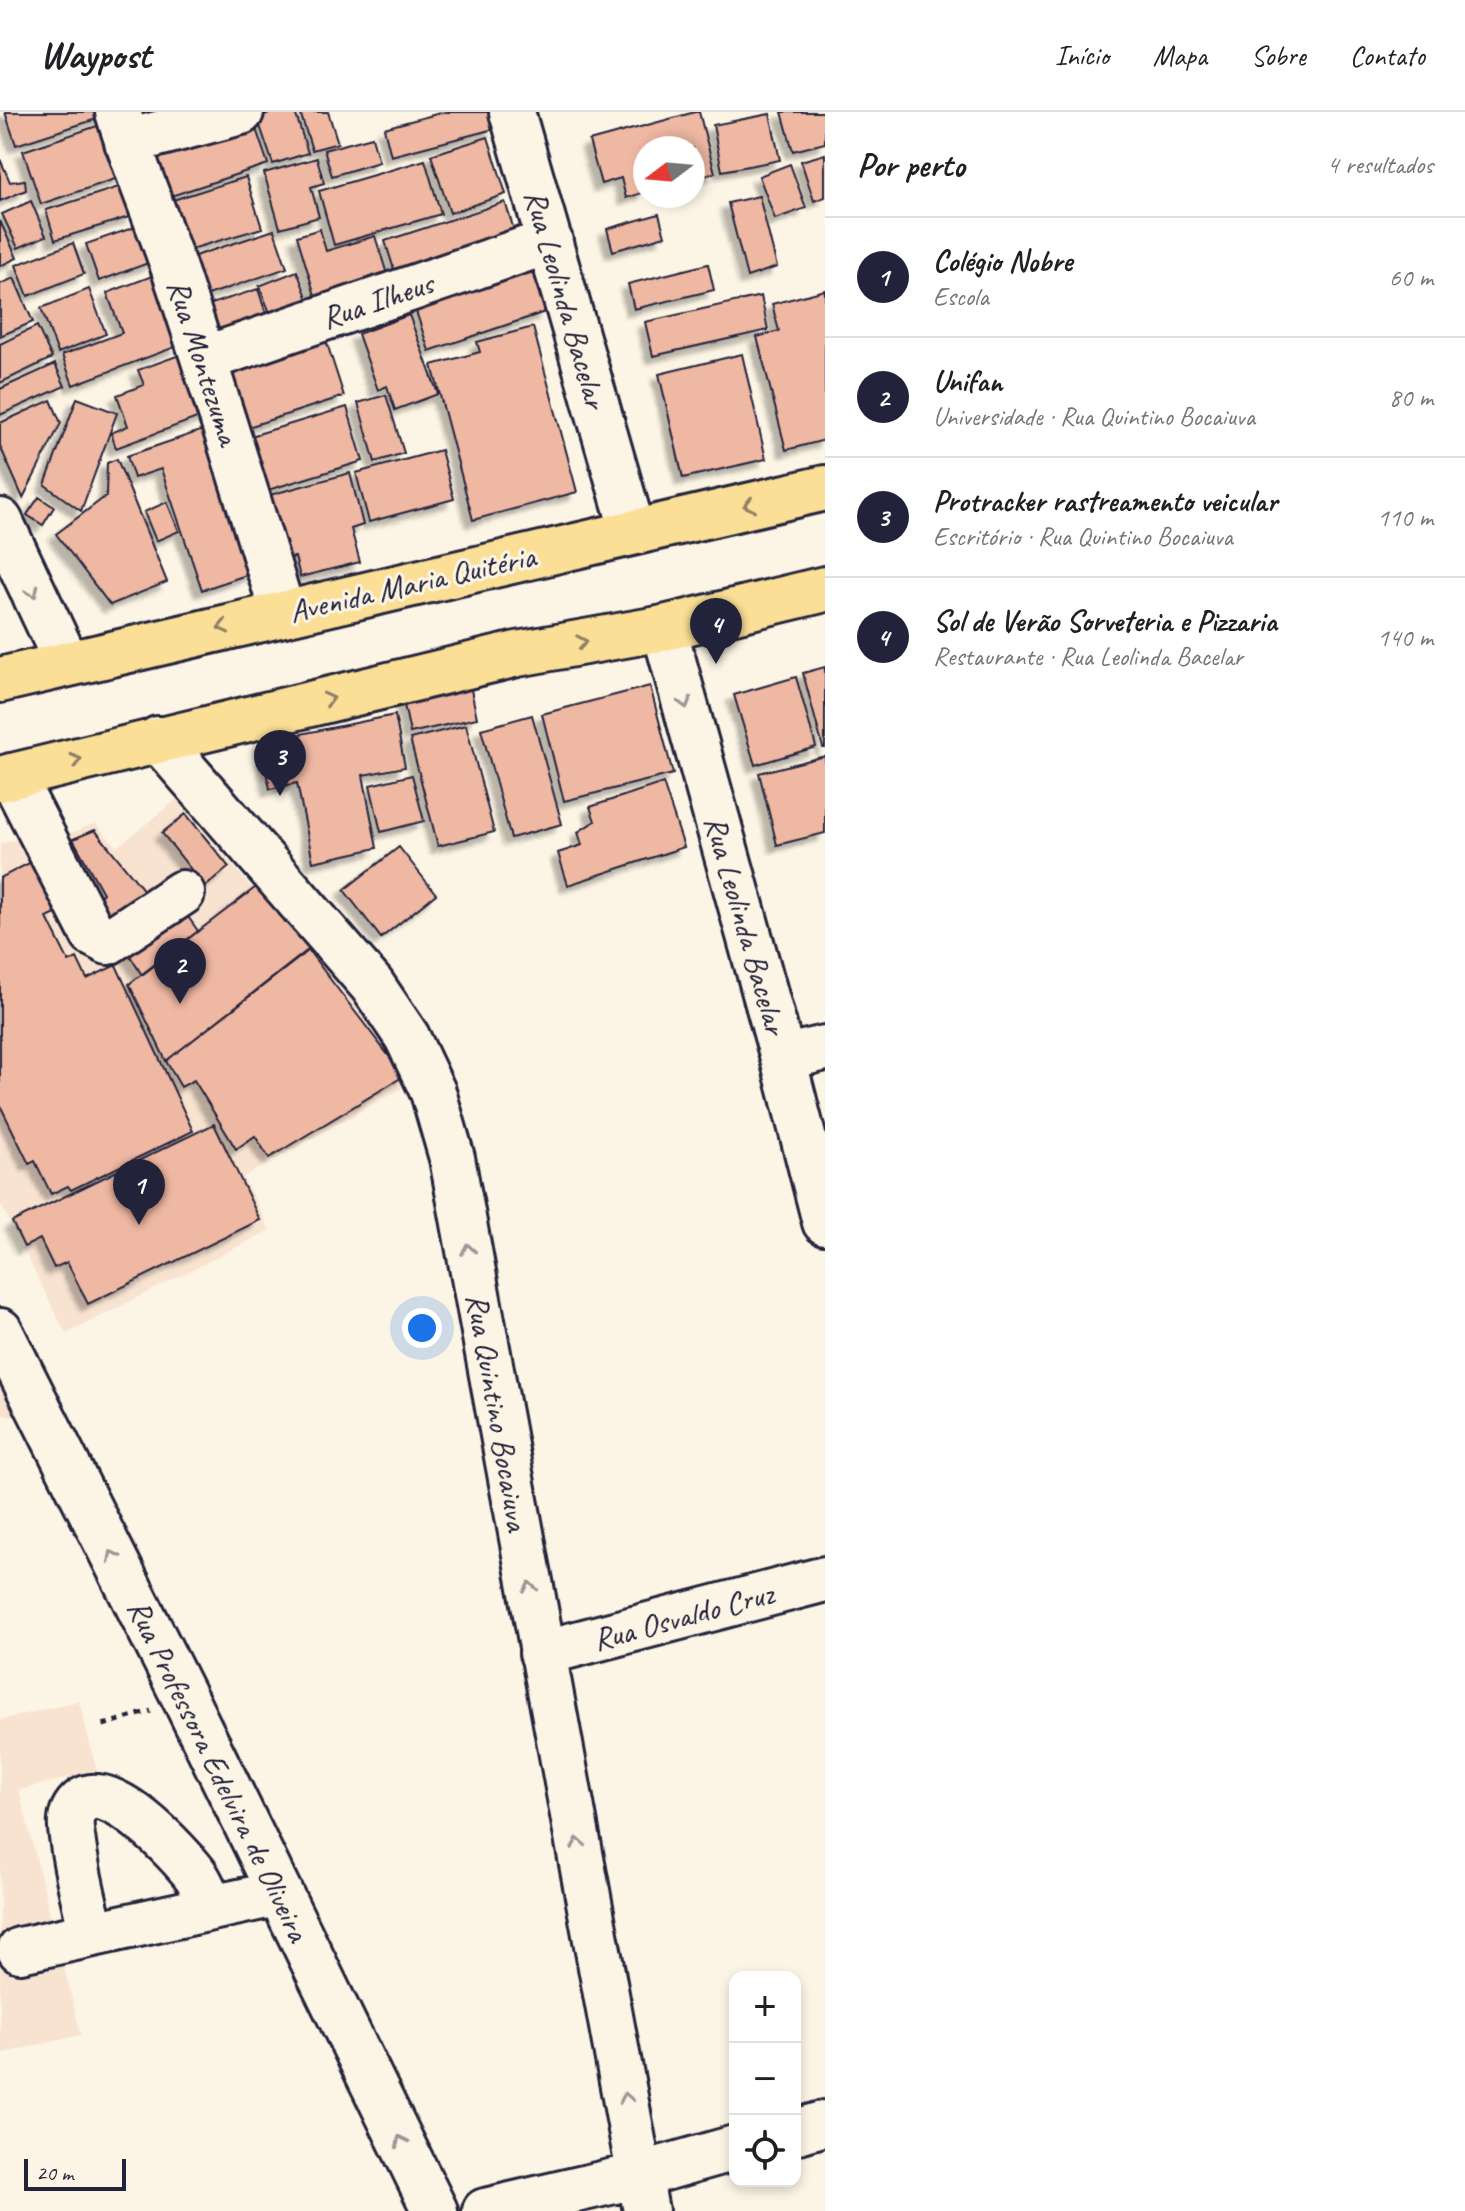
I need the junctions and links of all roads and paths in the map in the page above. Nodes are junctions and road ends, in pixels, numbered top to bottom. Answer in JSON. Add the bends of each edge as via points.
{"nodes":[{"id":1,"x":241,"y":112,"type":"edge"},
{"id":2,"x":512,"y":112,"type":"edge"},
{"id":3,"x":122,"y":127,"type":"edge"},
{"id":4,"x":550,"y":241,"type":"junction"},
{"id":5,"x":204,"y":359,"type":"junction"},
{"id":6,"x":825,"y":488,"type":"edge"},
{"id":7,"x":0,"y":521,"type":"edge"},
{"id":8,"x":633,"y":532,"type":"junction"},
{"id":9,"x":825,"y":589,"type":"edge"},
{"id":10,"x":283,"y":614,"type":"junction"},
{"id":11,"x":664,"y":628,"type":"junction"},
{"id":12,"x":67,"y":663,"type":"junction"},
{"id":13,"x":0,"y":680,"type":"edge"},
{"id":14,"x":158,"y":739,"type":"junction"},
{"id":15,"x":6,"y":777,"type":"edge"},
{"id":16,"x":182,"y":893,"type":"dead end"},
{"id":17,"x":825,"y":1048,"type":"edge"},
{"id":18,"x":783,"y":1058,"type":"junction"},
{"id":19,"x":825,"y":1222,"type":"edge"},
{"id":20,"x":6,"y":1357,"type":"edge"},
{"id":21,"x":825,"y":1579,"type":"edge"},
{"id":22,"x":542,"y":1653,"type":"junction"},
{"id":23,"x":280,"y":1893,"type":"junction"},
{"id":24,"x":212,"y":1907,"type":"junction"},
{"id":25,"x":92,"y":1934,"type":"junction"},
{"id":26,"x":8,"y":1952,"type":"edge"},
{"id":27,"x":825,"y":2123,"type":"edge"},
{"id":28,"x":801,"y":2130,"type":"edge"},
{"id":29,"x":729,"y":2151,"type":"edge"},
{"id":30,"x":643,"y":2193,"type":"edge"},
{"id":31,"x":435,"y":2211,"type":"edge"},
{"id":32,"x":485,"y":2211,"type":"edge"}],
"edges":[{"from":1,"to":3,"type":"street"},
{"from":2,"to":4,"type":"street","name":"Rua Leolinda Bacelar"},
{"from":3,"to":5,"type":"street","name":"Rua Montezuma"},
{"from":4,"to":5,"type":"street","name":"Rua Ilheus"},
{"from":4,"to":8,"type":"street","name":"Rua Leolinda Bacelar"},
{"from":5,"to":10,"type":"street","name":"Rua Montezuma"},
{"from":6,"to":8,"type":"main road","name":"Avenida Maria Quitéria","one_way":true},
{"from":7,"to":12,"type":"street","one_way":true},
{"from":8,"to":10,"type":"main road","name":"Avenida Maria Quitéria"},
{"from":9,"to":11,"type":"main road"},
{"from":10,"to":12,"type":"main road","name":"Avenida Maria Quitéria","one_way":true},
{"from":14,"to":11,"type":"main road","one_way":true,"via":[[517,654]]},
{"from":11,"to":18,"type":"street","name":"Rua Leolinda Bacelar","one_way":true},
{"from":12,"to":13,"type":"main road","name":"Avenida Maria Quitéria"},
{"from":15,"to":14,"type":"main road","one_way":true},
{"from":22,"to":14,"type":"street","name":"Rua Quintino Bocaiuva","one_way":true,"via":[[452,1158],[433,1092],[407,1037],[372,985]]},
{"from":15,"to":16,"type":"street","via":[[93,934],[108,942]]},
{"from":17,"to":18,"type":"street"},
{"from":18,"to":19,"type":"street","name":"Rua Leolinda Bacelar"},
{"from":23,"to":20,"type":"street","name":"Rua Professora Edelvira de Oliveira","one_way":true},
{"from":21,"to":22,"type":"street","name":"Rua Osvaldo Cruz"},
{"from":30,"to":22,"type":"street","name":"Rua Quintino Bocaiuva","one_way":true},
{"from":23,"to":24,"type":"street"},
{"from":31,"to":23,"type":"street","name":"Rua Professora Edelvira de Oliveira","one_way":true},
{"from":24,"to":25,"type":"street"},
{"from":24,"to":25,"type":"street","via":[[197,1876],[167,1844],[122,1806],[92,1796],[73,1810],[70,1822]]},
{"from":25,"to":26,"type":"street"},
{"from":27,"to":28,"type":"street"},
{"from":29,"to":30,"type":"street"},
{"from":30,"to":32,"type":"street"}]}
